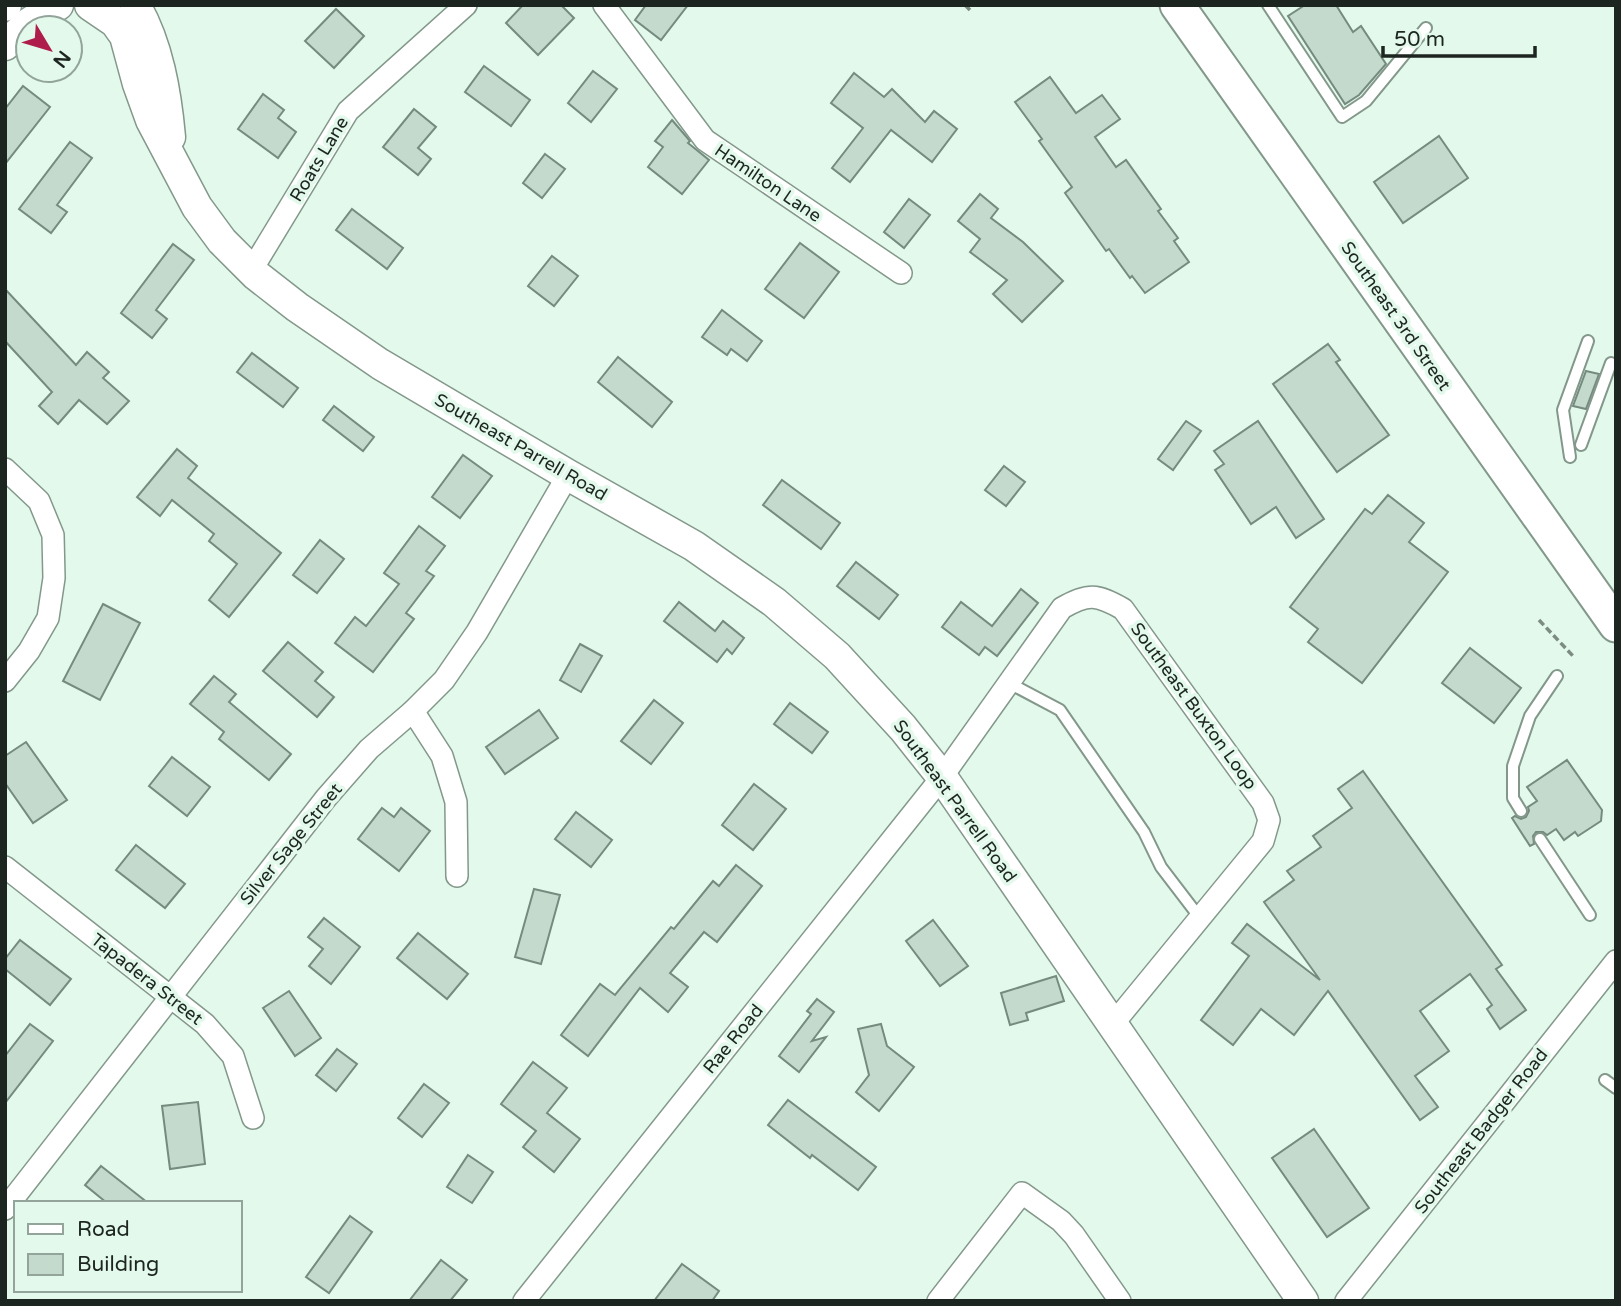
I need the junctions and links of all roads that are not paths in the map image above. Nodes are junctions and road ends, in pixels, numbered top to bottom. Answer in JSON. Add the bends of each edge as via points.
{"nodes":[{"id":1,"x":58,"y":5,"type":"edge"},
{"id":2,"x":76,"y":5,"type":"edge"},
{"id":3,"x":90,"y":5,"type":"edge"},
{"id":4,"x":135,"y":5,"type":"edge"},
{"id":5,"x":466,"y":5,"type":"edge"},
{"id":6,"x":604,"y":5,"type":"edge"},
{"id":7,"x":1177,"y":5,"type":"edge"},
{"id":8,"x":1268,"y":5,"type":"edge"},
{"id":9,"x":1426,"y":28,"type":"dead end"},
{"id":10,"x":5,"y":45,"type":"edge"},
{"id":11,"x":172,"y":158,"type":"junction"},
{"id":12,"x":251,"y":271,"type":"junction"},
{"id":13,"x":901,"y":273,"type":"dead end"},
{"id":14,"x":1588,"y":341,"type":"dead end"},
{"id":15,"x":1611,"y":363,"type":"dead end"},
{"id":16,"x":1581,"y":445,"type":"dead end"},
{"id":17,"x":1570,"y":457,"type":"dead end"},
{"id":18,"x":5,"y":469,"type":"edge"},
{"id":19,"x":568,"y":475,"type":"junction"},
{"id":20,"x":1616,"y":625,"type":"edge"},
{"id":21,"x":1557,"y":676,"type":"dead end"},
{"id":22,"x":5,"y":681,"type":"edge"},
{"id":23,"x":1009,"y":683,"type":"junction"},
{"id":24,"x":413,"y":711,"type":"junction"},
{"id":25,"x":942,"y":777,"type":"junction"},
{"id":26,"x":1521,"y":811,"type":"dead end"},
{"id":27,"x":1540,"y":839,"type":"dead end"},
{"id":28,"x":5,"y":867,"type":"edge"},
{"id":29,"x":457,"y":876,"type":"dead end"},
{"id":30,"x":1590,"y":915,"type":"dead end"},
{"id":31,"x":1200,"y":918,"type":"junction"},
{"id":32,"x":1616,"y":961,"type":"edge"},
{"id":33,"x":170,"y":997,"type":"junction"},
{"id":34,"x":1113,"y":1024,"type":"junction"},
{"id":35,"x":1605,"y":1080,"type":"dead end"},
{"id":36,"x":1616,"y":1088,"type":"edge"},
{"id":37,"x":253,"y":1118,"type":"dead end"},
{"id":38,"x":5,"y":1209,"type":"edge"},
{"id":39,"x":524,"y":1301,"type":"edge"},
{"id":40,"x":938,"y":1301,"type":"edge"},
{"id":41,"x":1120,"y":1301,"type":"edge"},
{"id":42,"x":1303,"y":1301,"type":"edge"},
{"id":43,"x":1346,"y":1301,"type":"edge"}],
"edges":[{"from":1,"to":2,"type":"street"},
{"from":1,"to":10,"type":"street"},
{"from":3,"to":11,"type":"street","name":"Southeast Parrell Road","via":[[115,22],[125,36],[146,108]]},
{"from":4,"to":11,"type":"street","name":"Southeast Parrell Road","via":[[148,32],[161,82]]},
{"from":5,"to":12,"type":"street","name":"Roats Lane","via":[[348,111]]},
{"from":6,"to":13,"type":"street","name":"Hamilton Lane","via":[[705,140]]},
{"from":7,"to":20,"type":"main road","name":"Southeast 3rd Street"},
{"from":8,"to":9,"type":"lane","via":[[1342,117],[1366,101]]},
{"from":11,"to":12,"type":"street","name":"Southeast Parrell Road","via":[[202,215]]},
{"from":12,"to":19,"type":"street","name":"Southeast Parrell Road","via":[[380,364]]},
{"from":14,"to":17,"type":"lane","via":[[1563,410]]},
{"from":15,"to":16,"type":"lane"},
{"from":18,"to":22,"type":"street","via":[[38,501],[53,535],[54,578],[48,618]]},
{"from":19,"to":24,"type":"street","name":"Silver Sage Street","via":[[477,632],[444,680]]},
{"from":19,"to":25,"type":"street","name":"Southeast Parrell Road","via":[[694,546],[774,602],[837,656]]},
{"from":21,"to":26,"type":"lane","via":[[1530,716],[1513,766],[1513,798]]},
{"from":23,"to":25,"type":"street","name":"Southeast Buxton Loop"},
{"from":23,"to":31,"type":"lane","via":[[1060,710],[1144,832],[1161,867]]},
{"from":23,"to":31,"type":"street","name":"Southeast Buxton Loop","via":[[1062,608],[1081,597],[1103,597],[1123,609],[1263,803],[1269,820],[1263,841]]},
{"from":24,"to":29,"type":"street","via":[[442,756],[456,802]]},
{"from":24,"to":33,"type":"street","name":"Silver Sage Street","via":[[369,749],[326,798]]},
{"from":25,"to":34,"type":"street","name":"Southeast Parrell Road"},
{"from":25,"to":39,"type":"street","name":"Rae Road"},
{"from":27,"to":30,"type":"lane"},
{"from":28,"to":33,"type":"street","name":"Tapadera Street"},
{"from":31,"to":34,"type":"street","name":"Southeast Buxton Loop"},
{"from":32,"to":43,"type":"street","name":"Southeast Badger Road"},
{"from":33,"to":37,"type":"street","name":"Tapadera Street","via":[[205,1024],[233,1056]]},
{"from":33,"to":38,"type":"street","name":"Silver Sage Street"},
{"from":34,"to":42,"type":"street","name":"Southeast Parrell Road"},
{"from":35,"to":36,"type":"lane"},
{"from":40,"to":41,"type":"street","via":[[1022,1193],[1074,1235]]}]}
